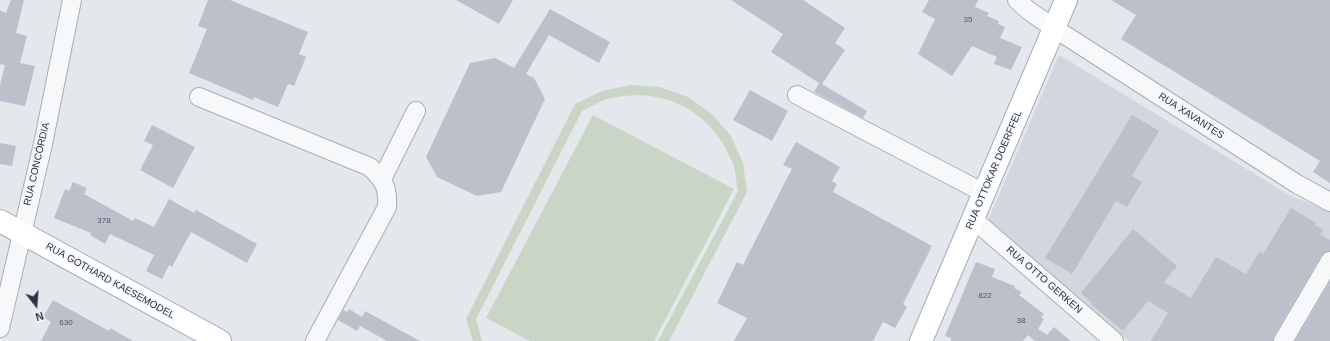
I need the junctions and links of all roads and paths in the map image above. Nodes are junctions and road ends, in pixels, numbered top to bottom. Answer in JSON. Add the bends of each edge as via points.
{"nodes":[{"id":1,"x":72,"y":0,"type":"edge"},
{"id":2,"x":1017,"y":0,"type":"edge"},
{"id":3,"x":1066,"y":0,"type":"edge"},
{"id":4,"x":1054,"y":28,"type":"junction"},
{"id":5,"x":797,"y":95,"type":"dead end"},
{"id":6,"x":199,"y":96,"type":"dead end"},
{"id":7,"x":416,"y":111,"type":"dead end"},
{"id":8,"x":382,"y":179,"type":"junction"},
{"id":9,"x":984,"y":193,"type":"junction"},
{"id":10,"x":1330,"y":202,"type":"edge"},
{"id":11,"x":973,"y":219,"type":"junction"},
{"id":12,"x":0,"y":221,"type":"edge"},
{"id":13,"x":22,"y":232,"type":"junction"},
{"id":14,"x":1330,"y":261,"type":"edge"},
{"id":15,"x":0,"y":328,"type":"edge"},
{"id":16,"x":220,"y":341,"type":"edge"},
{"id":17,"x":315,"y":341,"type":"edge"},
{"id":18,"x":921,"y":341,"type":"edge"},
{"id":19,"x":1114,"y":341,"type":"edge"},
{"id":20,"x":1283,"y":341,"type":"edge"}],
"edges":[{"from":1,"to":13,"type":"street","name":"RUA CONCÓRDIA"},
{"from":2,"to":4,"type":"street","name":"RUA XAVANTES"},
{"from":3,"to":4,"type":"main road","name":"RUA OTTOKAR DOERFFEL"},
{"from":4,"to":9,"type":"main road","name":"RUA OTTOKAR DOERFFEL"},
{"from":4,"to":10,"type":"street","name":"RUA XAVANTES","via":[[1297,184]]},
{"from":5,"to":9,"type":"street"},
{"from":6,"to":8,"type":"street","via":[[370,167]]},
{"from":7,"to":8,"type":"street"},
{"from":8,"to":17,"type":"street","via":[[388,192],[387,208]]},
{"from":9,"to":11,"type":"main road","name":"RUA OTTOKAR DOERFFEL"},
{"from":11,"to":18,"type":"main road","name":"RUA OTTOKAR DOERFFEL"},
{"from":11,"to":19,"type":"street","name":"RUA OTTO GERKEN"},
{"from":12,"to":13,"type":"main road","name":"RUA GOTHARD KAESEMODEL"},
{"from":13,"to":15,"type":"street","name":"RUA CONCÓRDIA"},
{"from":13,"to":16,"type":"main road","name":"RUA GOTHARD KAESEMODEL"},
{"from":14,"to":20,"type":"street"}]}
